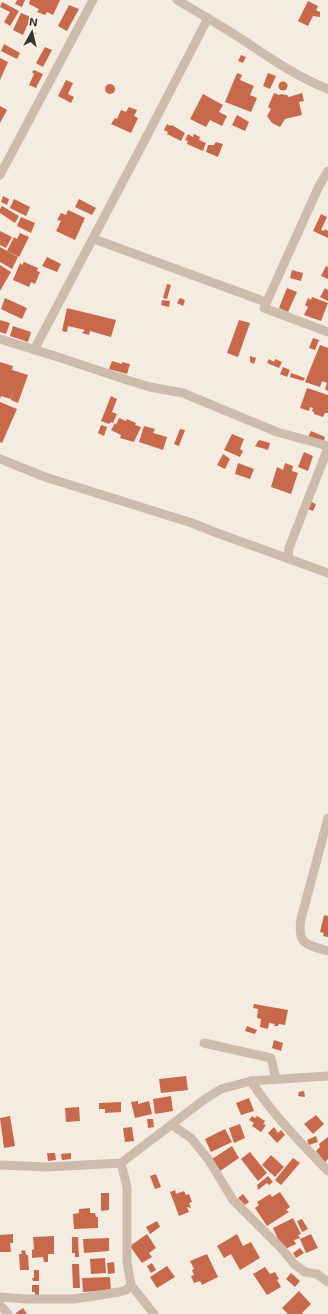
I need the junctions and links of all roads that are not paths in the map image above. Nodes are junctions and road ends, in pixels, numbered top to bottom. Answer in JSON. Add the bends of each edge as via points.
{"nodes":[{"id":1,"x":93,"y":0,"type":"edge"},
{"id":2,"x":177,"y":0,"type":"edge"},
{"id":3,"x":208,"y":18,"type":"junction"},
{"id":4,"x":328,"y":89,"type":"edge"},
{"id":5,"x":328,"y":171,"type":"edge"},
{"id":6,"x":0,"y":175,"type":"edge"},
{"id":7,"x":94,"y":239,"type":"junction"},
{"id":8,"x":266,"y":302,"type":"junction"},
{"id":9,"x":328,"y":332,"type":"edge"},
{"id":10,"x":0,"y":339,"type":"edge"},
{"id":11,"x":34,"y":350,"type":"junction"},
{"id":12,"x":328,"y":447,"type":"edge"},
{"id":13,"x":0,"y":459,"type":"edge"},
{"id":14,"x":288,"y":558,"type":"junction"},
{"id":15,"x":328,"y":573,"type":"edge"},
{"id":16,"x":328,"y":818,"type":"edge"},
{"id":17,"x":328,"y":951,"type":"edge"},
{"id":18,"x":204,"y":1043,"type":"dead end"},
{"id":19,"x":328,"y":1076,"type":"edge"},
{"id":20,"x":276,"y":1079,"type":"junction"},
{"id":21,"x":251,"y":1081,"type":"junction"},
{"id":22,"x":172,"y":1125,"type":"junction"},
{"id":23,"x":121,"y":1163,"type":"junction"},
{"id":24,"x":0,"y":1165,"type":"edge"},
{"id":25,"x":328,"y":1171,"type":"edge"},
{"id":26,"x":328,"y":1282,"type":"edge"},
{"id":27,"x":131,"y":1285,"type":"junction"},
{"id":28,"x":0,"y":1297,"type":"edge"},
{"id":29,"x":0,"y":1305,"type":"edge"},
{"id":30,"x":8,"y":1314,"type":"edge"},
{"id":31,"x":154,"y":1314,"type":"edge"}],
"edges":[{"from":1,"to":6,"type":"street"},
{"from":2,"to":3,"type":"street"},
{"from":3,"to":4,"type":"street","via":[[284,66]]},
{"from":3,"to":7,"type":"street"},
{"from":5,"to":8,"type":"street"},
{"from":7,"to":8,"type":"street"},
{"from":7,"to":11,"type":"street"},
{"from":8,"to":9,"type":"street","via":[[264,308]]},
{"from":10,"to":11,"type":"street"},
{"from":11,"to":12,"type":"street","via":[[150,387],[183,393],[277,432]]},
{"from":12,"to":14,"type":"street","via":[[289,548]]},
{"from":13,"to":14,"type":"street","via":[[45,477],[192,523]]},
{"from":14,"to":15,"type":"street"},
{"from":16,"to":17,"type":"street","via":[[299,933],[301,939],[313,947]]},
{"from":18,"to":20,"type":"street","via":[[271,1058]]},
{"from":19,"to":20,"type":"street"},
{"from":20,"to":21,"type":"street"},
{"from":21,"to":22,"type":"street","via":[[221,1089]]},
{"from":21,"to":25,"type":"street","via":[[277,1116]]},
{"from":22,"to":23,"type":"street"},
{"from":22,"to":26,"type":"street","via":[[191,1138],[233,1200],[294,1264]]},
{"from":23,"to":24,"type":"street","via":[[47,1167]]},
{"from":23,"to":27,"type":"street","via":[[127,1187],[127,1262]]},
{"from":27,"to":28,"type":"street","via":[[119,1292],[74,1299]]},
{"from":27,"to":31,"type":"street"},
{"from":29,"to":30,"type":"street"}]}
